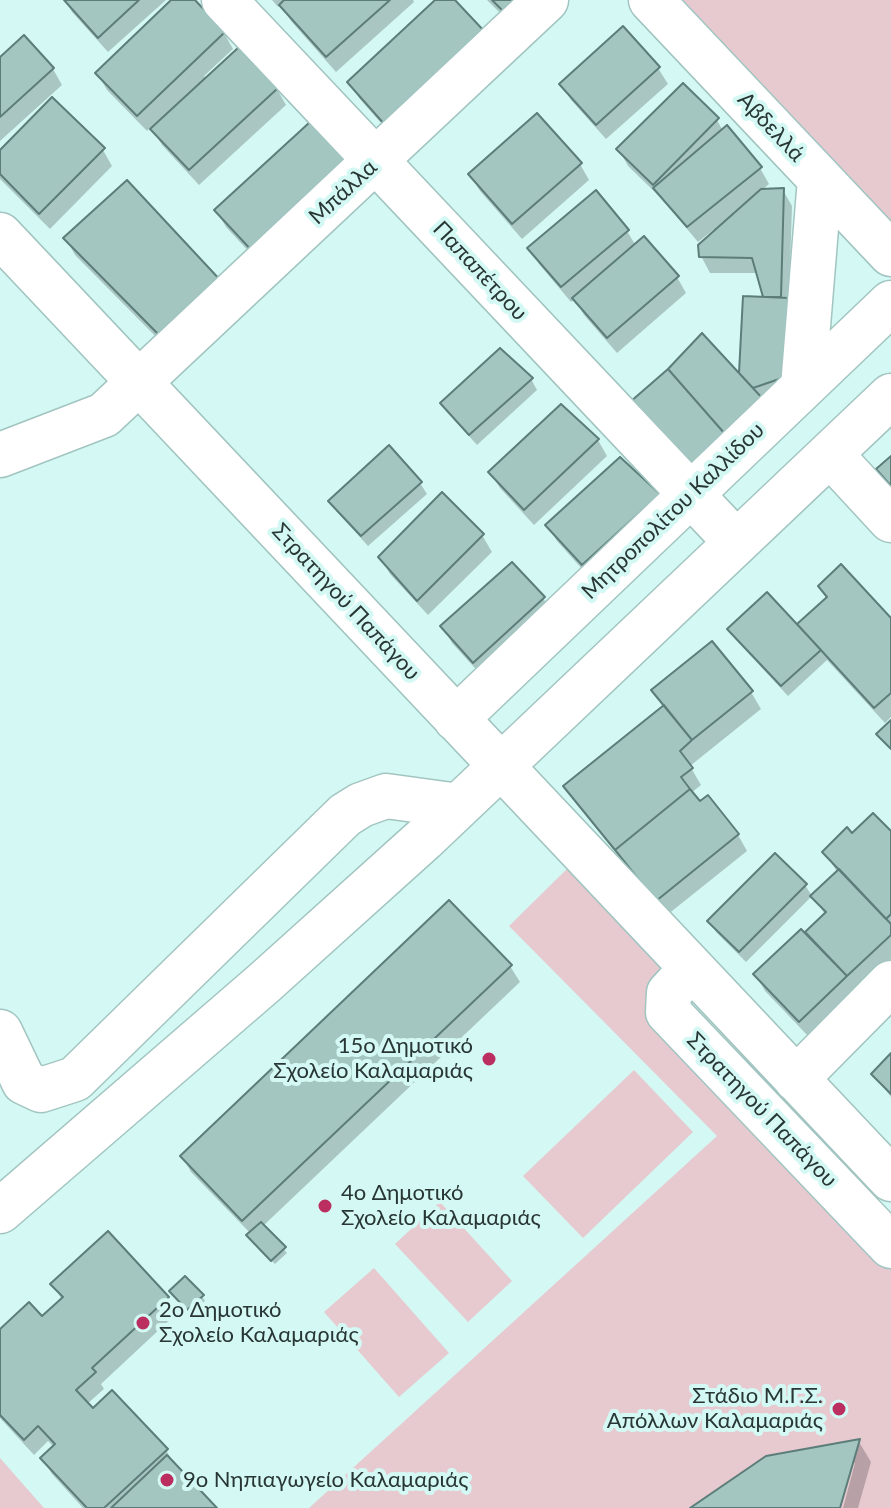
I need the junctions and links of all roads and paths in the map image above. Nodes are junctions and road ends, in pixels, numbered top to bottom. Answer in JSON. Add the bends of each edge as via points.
{"nodes":[{"id":1,"x":224,"y":0,"type":"edge"},
{"id":2,"x":546,"y":0,"type":"edge"},
{"id":3,"x":651,"y":0,"type":"edge"},
{"id":4,"x":376,"y":161,"type":"junction"},
{"id":5,"x":820,"y":179,"type":"junction"},
{"id":6,"x":0,"y":235,"type":"edge"},
{"id":7,"x":891,"y":254,"type":"edge"},
{"id":8,"x":891,"y":303,"type":"edge"},
{"id":9,"x":140,"y":383,"type":"junction"},
{"id":10,"x":803,"y":387,"type":"junction"},
{"id":11,"x":891,"y":396,"type":"edge"},
{"id":12,"x":830,"y":454,"type":"junction"},
{"id":13,"x":0,"y":455,"type":"edge"},
{"id":14,"x":691,"y":495,"type":"junction"},
{"id":15,"x":891,"y":520,"type":"edge"},
{"id":16,"x":736,"y":542,"type":"junction"},
{"id":17,"x":456,"y":719,"type":"junction"},
{"id":18,"x":501,"y":767,"type":"junction"},
{"id":19,"x":459,"y":806,"type":"junction"},
{"id":20,"x":691,"y":969,"type":"junction"},
{"id":21,"x":891,"y":983,"type":"edge"},
{"id":22,"x":0,"y":1032,"type":"edge"},
{"id":23,"x":796,"y":1079,"type":"junction"},
{"id":24,"x":891,"y":1179,"type":"edge"},
{"id":25,"x":0,"y":1211,"type":"edge"},
{"id":26,"x":891,"y":1246,"type":"edge"}],
"edges":[{"from":1,"to":4,"type":"street","name":"Παπαπέτρου"},
{"from":2,"to":4,"type":"street","name":"Μπάλλα"},
{"from":3,"to":5,"type":"street","name":"Αβδελλά"},
{"from":4,"to":9,"type":"street","name":"Μπάλλα"},
{"from":4,"to":14,"type":"street","name":"Παπαπέτρου"},
{"from":5,"to":7,"type":"street","name":"Αβδελλά"},
{"from":5,"to":10,"type":"street"},
{"from":6,"to":9,"type":"street","name":"Στρατηγού Παπάγου"},
{"from":8,"to":10,"type":"street","name":"Μητροπολίτου Καλλίδου"},
{"from":9,"to":13,"type":"street","name":"Μπάλλα","via":[[104,415]]},
{"from":9,"to":17,"type":"street","name":"Στρατηγού Παπάγου"},
{"from":10,"to":14,"type":"street","name":"Μητροπολίτου Καλλίδου"},
{"from":11,"to":12,"type":"street"},
{"from":12,"to":15,"type":"street"},
{"from":12,"to":16,"type":"street"},
{"from":14,"to":16,"type":"street","name":"Παπαπέτρου"},
{"from":14,"to":17,"type":"street","name":"Μητροπολίτου Καλλίδου"},
{"from":16,"to":18,"type":"street"},
{"from":17,"to":18,"type":"street","name":"Στρατηγού Παπάγου"},
{"from":18,"to":19,"type":"street"},
{"from":18,"to":20,"type":"street","name":"Στρατηγού Παπάγου"},
{"from":19,"to":22,"type":"street","via":[[386,796],[345,815],[75,1079],[41,1090],[24,1082]]},
{"from":19,"to":25,"type":"street"},
{"from":20,"to":23,"type":"street","name":"Στρατηγού Παπάγου"},
{"from":20,"to":26,"type":"street","name":"Στρατηγού Παπάγου","via":[[669,993],[668,1012]]},
{"from":21,"to":23,"type":"street"},
{"from":23,"to":24,"type":"street","name":"Στρατηγού Παπάγου"}]}
